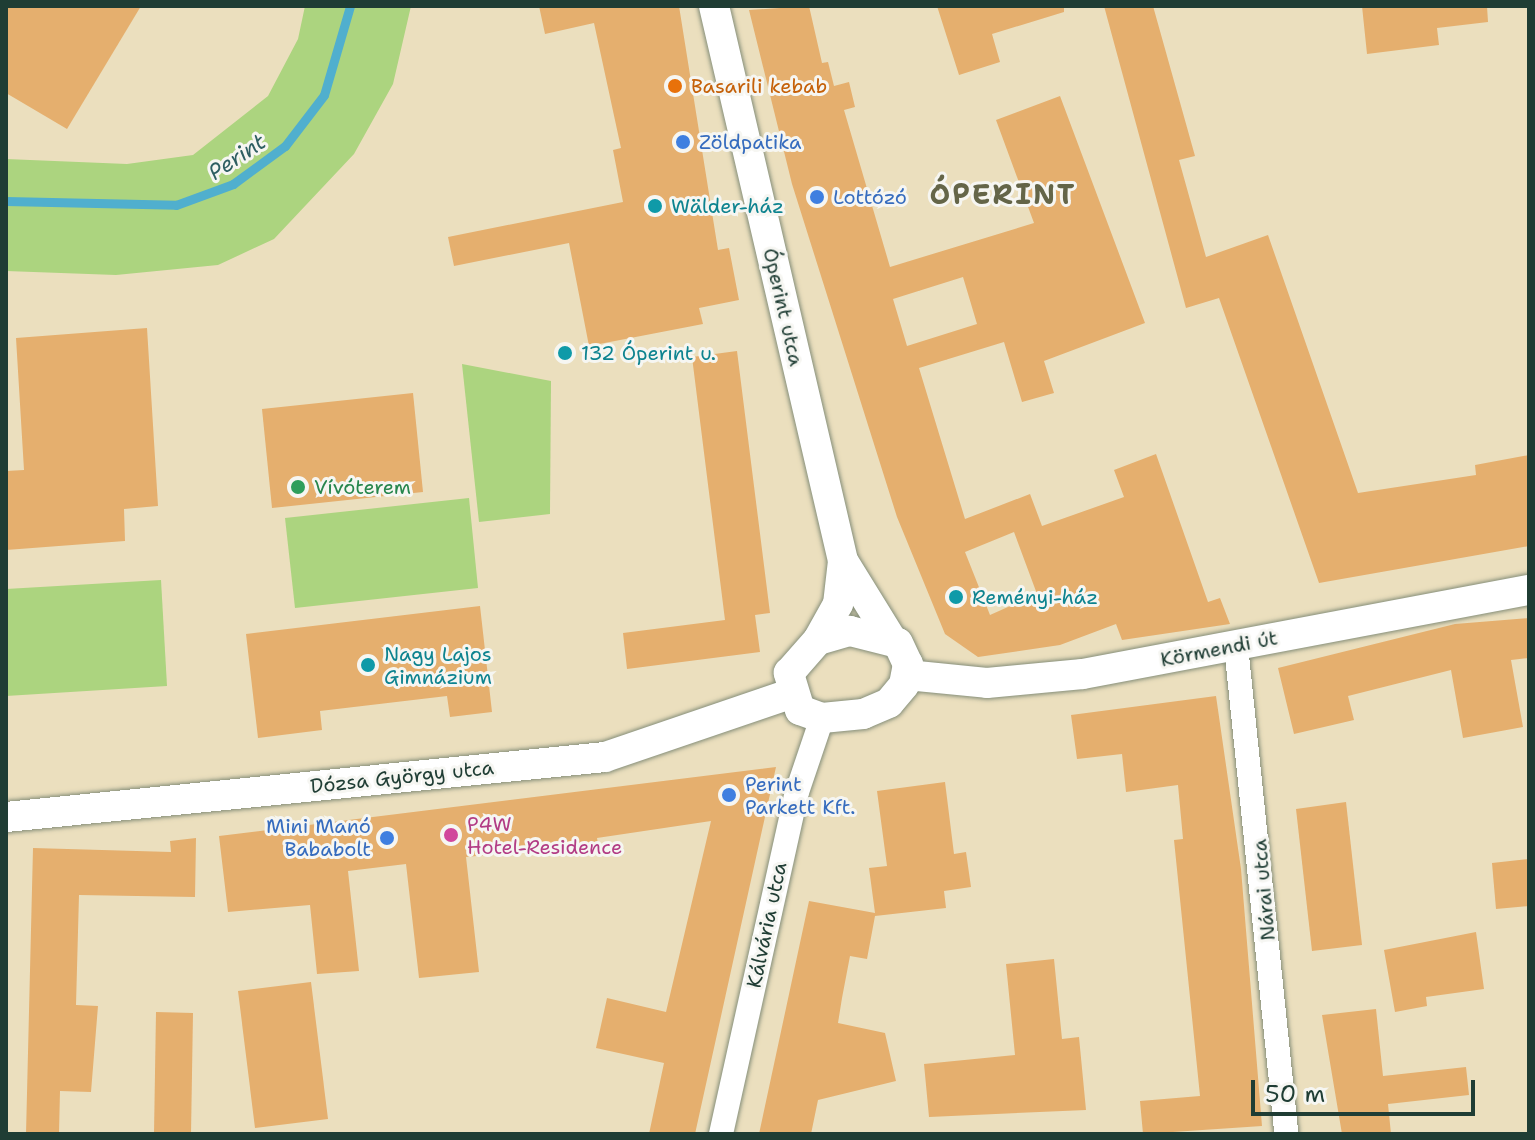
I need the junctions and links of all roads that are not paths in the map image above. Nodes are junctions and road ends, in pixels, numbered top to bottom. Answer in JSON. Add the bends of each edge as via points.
{"nodes":[{"id":1,"x":714,"y":6,"type":"edge"},
{"id":2,"x":843,"y":561,"type":"junction"},
{"id":3,"x":1529,"y":590,"type":"edge"},
{"id":4,"x":890,"y":637,"type":"junction"},
{"id":5,"x":818,"y":640,"type":"junction"},
{"id":6,"x":1236,"y":646,"type":"junction"},
{"id":7,"x":907,"y":675,"type":"junction"},
{"id":8,"x":790,"y":694,"type":"junction"},
{"id":9,"x":822,"y":718,"type":"junction"},
{"id":10,"x":6,"y":817,"type":"edge"},
{"id":11,"x":721,"y":1134,"type":"edge"},
{"id":12,"x":1286,"y":1134,"type":"edge"}],
"edges":[{"from":1,"to":2,"type":"street","name":"Óperint utca"},
{"from":2,"to":4,"type":"street","name":"Óperint utca"},
{"from":2,"to":5,"type":"street","name":"Óperint utca","via":[[838,604]]},
{"from":3,"to":6,"type":"street","name":"Körmendi út"},
{"from":4,"to":5,"type":"street","via":[[850,631]]},
{"from":4,"to":7,"type":"street","via":[[904,651]]},
{"from":5,"to":8,"type":"street","via":[[789,673]]},
{"from":6,"to":7,"type":"street","name":"Körmendi út","via":[[1027,680]]},
{"from":6,"to":12,"type":"street","name":"Nárai utca"},
{"from":7,"to":9,"type":"street","via":[[889,703]]},
{"from":8,"to":9,"type":"street","via":[[800,710]]},
{"from":8,"to":10,"type":"street","name":"Dózsa György utca","via":[[605,757]]},
{"from":9,"to":11,"type":"street","name":"Kálvária utca","via":[[797,792]]}]}
